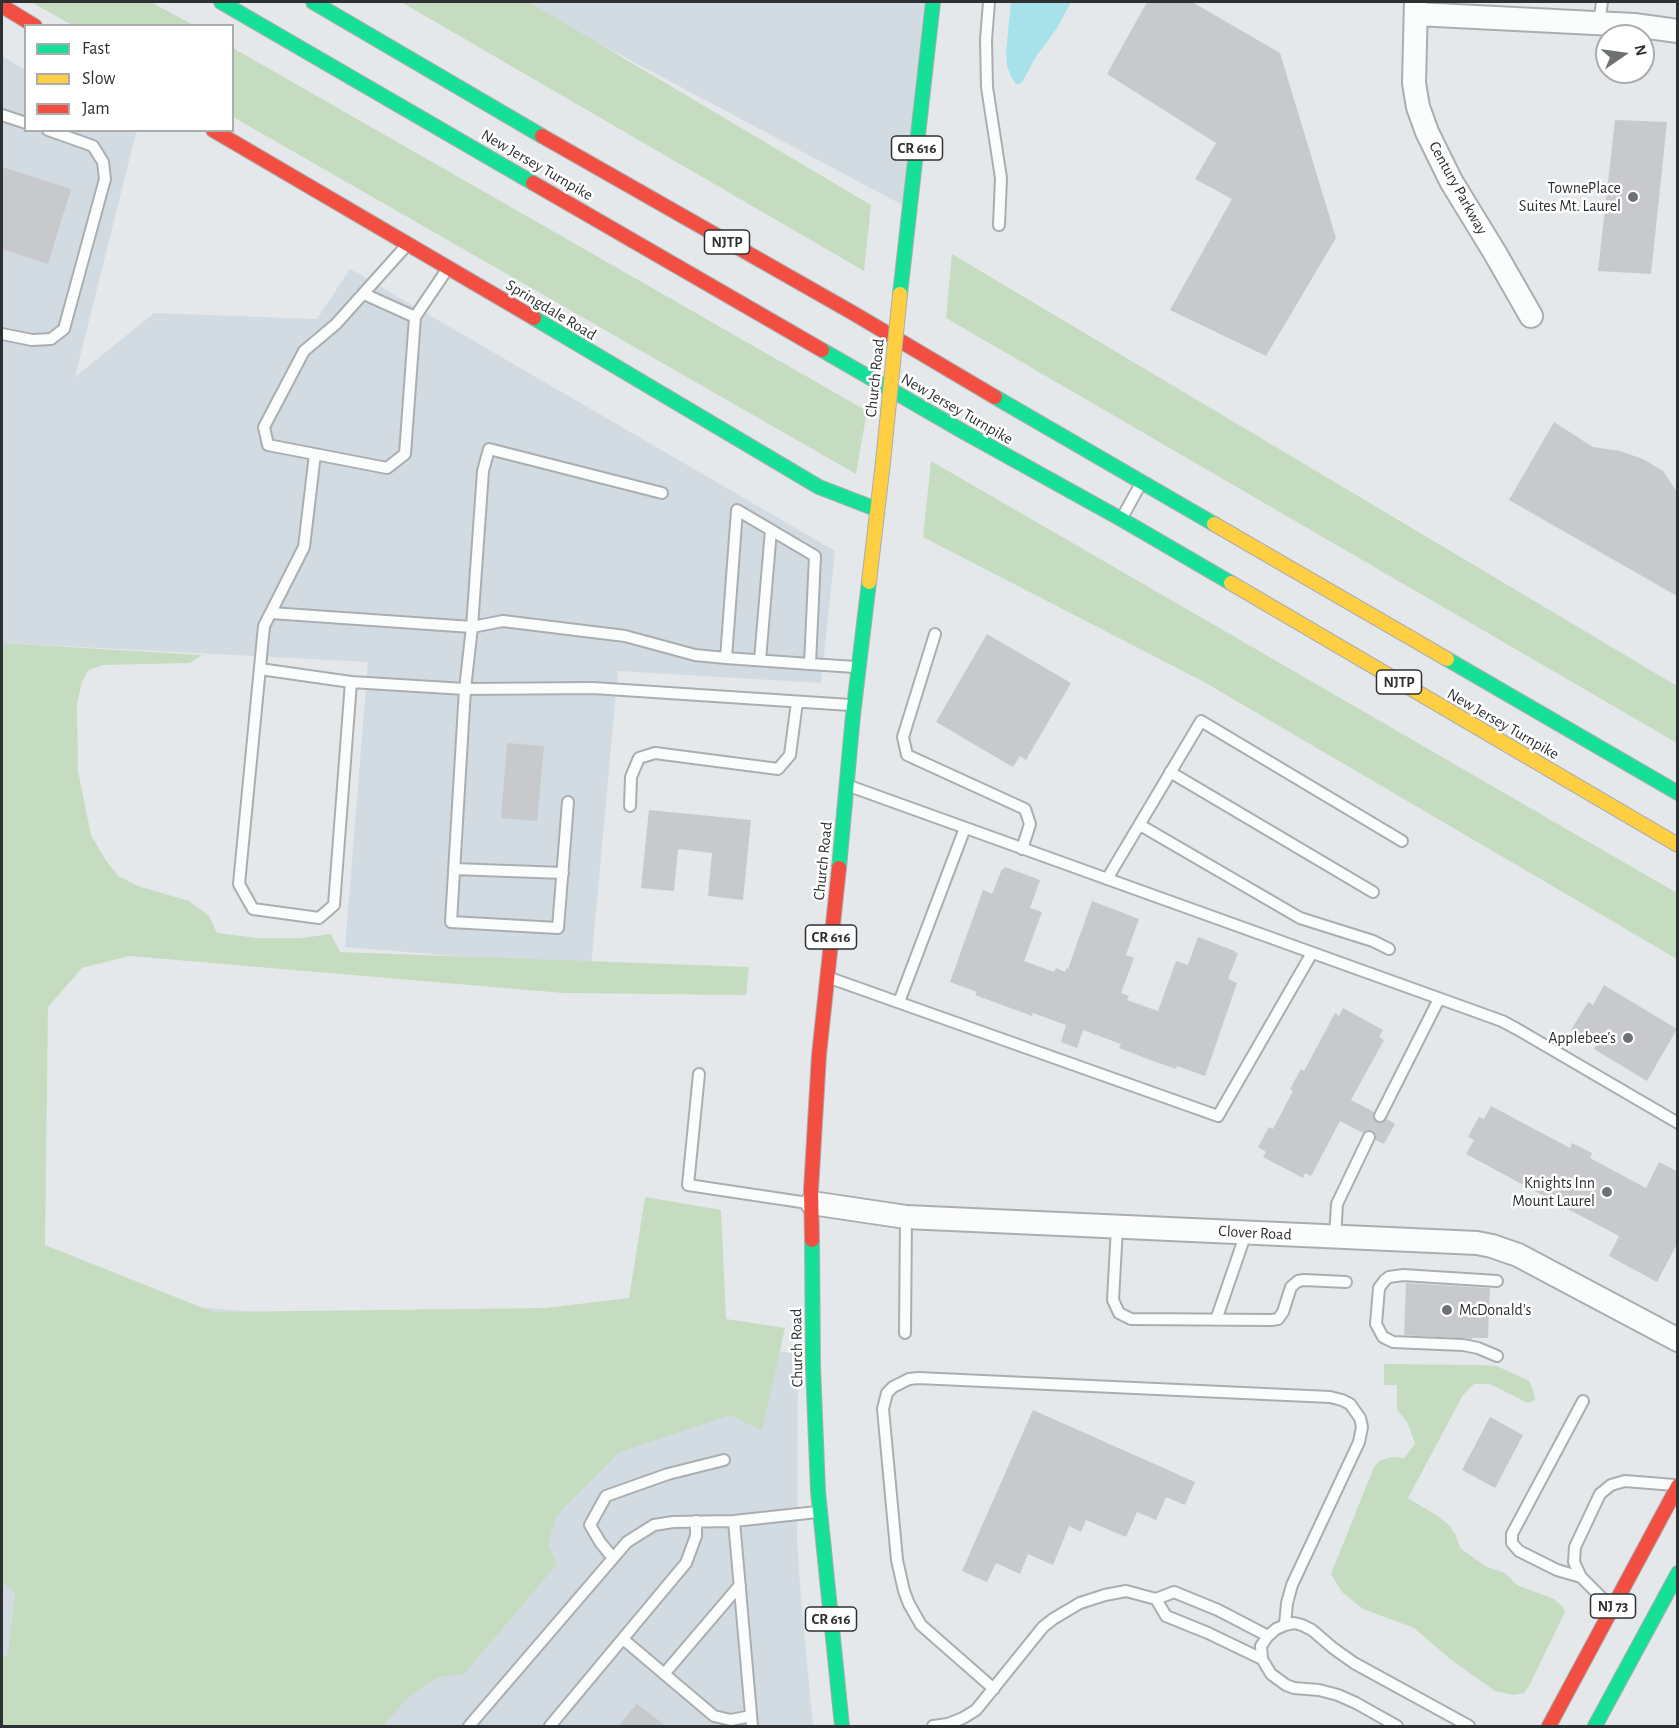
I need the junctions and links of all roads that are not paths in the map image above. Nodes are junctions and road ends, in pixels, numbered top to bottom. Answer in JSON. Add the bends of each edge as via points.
{"nodes":[{"id":1,"x":220,"y":2,"type":"edge"},
{"id":2,"x":313,"y":2,"type":"edge"},
{"id":3,"x":933,"y":2,"type":"edge"},
{"id":4,"x":989,"y":2,"type":"edge"},
{"id":5,"x":2,"y":6,"type":"edge"},
{"id":6,"x":1416,"y":8,"type":"edge"},
{"id":7,"x":1600,"y":12,"type":"edge"},
{"id":8,"x":32,"y":24,"type":"edge"},
{"id":9,"x":1677,"y":31,"type":"edge"},
{"id":10,"x":2,"y":115,"type":"edge"},
{"id":11,"x":24,"y":122,"type":"edge"},
{"id":12,"x":54,"y":132,"type":"edge"},
{"id":13,"x":216,"y":132,"type":"edge"},
{"id":14,"x":999,"y":225,"type":"dead end"},
{"id":15,"x":408,"y":244,"type":"junction"},
{"id":16,"x":448,"y":268,"type":"junction"},
{"id":17,"x":364,"y":294,"type":"junction"},
{"id":18,"x":1531,"y":316,"type":"dead end"},
{"id":19,"x":415,"y":317,"type":"junction"},
{"id":20,"x":2,"y":334,"type":"edge"},
{"id":21,"x":315,"y":453,"type":"junction"},
{"id":22,"x":1142,"y":482,"type":"junction"},
{"id":23,"x":662,"y":493,"type":"dead end"},
{"id":24,"x":876,"y":509,"type":"junction"},
{"id":25,"x":1121,"y":519,"type":"junction"},
{"id":26,"x":771,"y":530,"type":"junction"},
{"id":27,"x":271,"y":613,"type":"junction"},
{"id":28,"x":472,"y":627,"type":"junction"},
{"id":29,"x":935,"y":634,"type":"dead end"},
{"id":30,"x":726,"y":658,"type":"junction"},
{"id":31,"x":760,"y":660,"type":"junction"},
{"id":32,"x":810,"y":664,"type":"junction"},
{"id":33,"x":858,"y":668,"type":"junction"},
{"id":34,"x":260,"y":669,"type":"junction"},
{"id":35,"x":351,"y":682,"type":"junction"},
{"id":36,"x":465,"y":689,"type":"junction"},
{"id":37,"x":796,"y":702,"type":"junction"},
{"id":38,"x":854,"y":706,"type":"junction"},
{"id":39,"x":1170,"y":772,"type":"junction"},
{"id":40,"x":847,"y":786,"type":"junction"},
{"id":41,"x":1677,"y":794,"type":"edge"},
{"id":42,"x":568,"y":802,"type":"dead end"},
{"id":43,"x":630,"y":806,"type":"dead end"},
{"id":44,"x":1140,"y":825,"type":"junction"},
{"id":45,"x":965,"y":828,"type":"junction"},
{"id":46,"x":1402,"y":841,"type":"dead end"},
{"id":47,"x":1677,"y":845,"type":"edge"},
{"id":48,"x":1022,"y":849,"type":"junction"},
{"id":49,"x":454,"y":869,"type":"junction"},
{"id":50,"x":563,"y":873,"type":"junction"},
{"id":51,"x":1107,"y":879,"type":"junction"},
{"id":52,"x":1373,"y":892,"type":"dead end"},
{"id":53,"x":1389,"y":949,"type":"dead end"},
{"id":54,"x":1312,"y":953,"type":"junction"},
{"id":55,"x":827,"y":977,"type":"junction"},
{"id":56,"x":1439,"y":999,"type":"junction"},
{"id":57,"x":899,"y":1002,"type":"junction"},
{"id":58,"x":699,"y":1074,"type":"dead end"},
{"id":59,"x":1380,"y":1116,"type":"dead end"},
{"id":60,"x":1677,"y":1123,"type":"edge"},
{"id":61,"x":1369,"y":1137,"type":"dead end"},
{"id":62,"x":812,"y":1203,"type":"junction"},
{"id":63,"x":906,"y":1217,"type":"junction"},
{"id":64,"x":1117,"y":1227,"type":"junction"},
{"id":65,"x":1246,"y":1233,"type":"junction"},
{"id":66,"x":1335,"y":1237,"type":"junction"},
{"id":67,"x":1497,"y":1281,"type":"dead end"},
{"id":68,"x":1347,"y":1282,"type":"dead end"},
{"id":69,"x":1216,"y":1320,"type":"junction"},
{"id":70,"x":905,"y":1333,"type":"dead end"},
{"id":71,"x":1677,"y":1340,"type":"edge"},
{"id":72,"x":1497,"y":1356,"type":"dead end"},
{"id":73,"x":1583,"y":1401,"type":"dead end"},
{"id":74,"x":724,"y":1460,"type":"dead end"},
{"id":75,"x":1677,"y":1486,"type":"edge"},
{"id":76,"x":820,"y":1512,"type":"junction"},
{"id":77,"x":696,"y":1521,"type":"junction"},
{"id":78,"x":734,"y":1521,"type":"junction"},
{"id":79,"x":613,"y":1558,"type":"junction"},
{"id":80,"x":1677,"y":1573,"type":"edge"},
{"id":81,"x":1581,"y":1577,"type":"junction"},
{"id":82,"x":740,"y":1585,"type":"junction"},
{"id":83,"x":1156,"y":1599,"type":"junction"},
{"id":84,"x":1612,"y":1608,"type":"junction"},
{"id":85,"x":1285,"y":1625,"type":"junction"},
{"id":86,"x":1268,"y":1636,"type":"junction"},
{"id":87,"x":623,"y":1639,"type":"junction"},
{"id":88,"x":1262,"y":1659,"type":"junction"},
{"id":89,"x":664,"y":1674,"type":"junction"},
{"id":90,"x":994,"y":1689,"type":"junction"},
{"id":91,"x":752,"y":1721,"type":"edge"},
{"id":92,"x":469,"y":1726,"type":"edge"},
{"id":93,"x":550,"y":1726,"type":"edge"},
{"id":94,"x":842,"y":1726,"type":"edge"},
{"id":95,"x":933,"y":1726,"type":"edge"},
{"id":96,"x":1397,"y":1726,"type":"edge"},
{"id":97,"x":1469,"y":1726,"type":"edge"},
{"id":98,"x":1549,"y":1726,"type":"edge"},
{"id":99,"x":1595,"y":1726,"type":"edge"}],
"edges":[{"from":1,"to":25,"type":"main road","name":"New Jersey Turnpike","number":"NJTP"},
{"from":2,"to":22,"type":"main road","name":"New Jersey Turnpike","number":"NJTP"},
{"from":3,"to":24,"type":"main road","name":"Church Road","number":"CR 616","bridge":true},
{"from":4,"to":14,"type":"lane","via":[[987,87],[1001,178]]},
{"from":5,"to":8,"type":"main road"},
{"from":6,"to":7,"type":"street","name":"Century Parkway"},
{"from":6,"to":18,"type":"street","name":"Century Parkway","via":[[1414,83],[1427,132],[1451,181]]},
{"from":7,"to":9,"type":"street","name":"Century Parkway","via":[[1634,25]]},
{"from":10,"to":11,"type":"lane"},
{"from":12,"to":20,"type":"lane","via":[[93,146],[103,162],[105,178],[64,329],[51,339]]},
{"from":13,"to":15,"type":"main road","name":"Springdale Road"},
{"from":15,"to":16,"type":"main road","name":"Springdale Road"},
{"from":15,"to":17,"type":"lane"},
{"from":16,"to":19,"type":"lane"},
{"from":16,"to":24,"type":"main road","name":"Springdale Road","via":[[819,487]]},
{"from":17,"to":19,"type":"lane"},
{"from":17,"to":21,"type":"lane","via":[[304,351],[264,427],[268,445]]},
{"from":19,"to":21,"type":"lane","via":[[405,454],[387,468]]},
{"from":21,"to":27,"type":"lane","via":[[304,547]]},
{"from":22,"to":25,"type":"lane"},
{"from":22,"to":41,"type":"main road","name":"New Jersey Turnpike","number":"NJTP"},
{"from":23,"to":28,"type":"lane","via":[[489,449],[483,471]]},
{"from":24,"to":33,"type":"main road","name":"Church Road","number":"CR 616"},
{"from":25,"to":47,"type":"main road","name":"New Jersey Turnpike","number":"NJTP"},
{"from":26,"to":30,"type":"lane","via":[[737,510]]},
{"from":26,"to":31,"type":"lane"},
{"from":26,"to":32,"type":"lane","via":[[815,556]]},
{"from":27,"to":28,"type":"lane"},
{"from":27,"to":34,"type":"lane","via":[[264,626]]},
{"from":28,"to":30,"type":"lane","via":[[503,621],[625,636],[695,655]]},
{"from":28,"to":36,"type":"lane"},
{"from":29,"to":48,"type":"lane","via":[[903,737],[907,755],[1025,809],[1030,824]]},
{"from":30,"to":31,"type":"lane"},
{"from":31,"to":32,"type":"lane"},
{"from":32,"to":33,"type":"lane"},
{"from":33,"to":38,"type":"main road","name":"Church Road","number":"CR 616"},
{"from":34,"to":35,"type":"lane"},
{"from":34,"to":35,"type":"lane","via":[[239,884],[253,909],[319,918],[334,905]]},
{"from":35,"to":36,"type":"lane"},
{"from":36,"to":37,"type":"lane","via":[[593,688]]},
{"from":36,"to":49,"type":"lane"},
{"from":37,"to":38,"type":"lane"},
{"from":37,"to":43,"type":"lane","via":[[790,754],[778,768],[655,753],[639,758],[631,777]]},
{"from":38,"to":40,"type":"main road","name":"Church Road","number":"CR 616"},
{"from":39,"to":44,"type":"lane"},
{"from":39,"to":46,"type":"lane","via":[[1201,721]]},
{"from":39,"to":52,"type":"lane"},
{"from":40,"to":45,"type":"lane"},
{"from":40,"to":55,"type":"main road","name":"Church Road","number":"CR 616"},
{"from":42,"to":50,"type":"lane"},
{"from":44,"to":51,"type":"lane"},
{"from":44,"to":53,"type":"lane","via":[[1300,918]]},
{"from":45,"to":48,"type":"lane"},
{"from":45,"to":57,"type":"lane"},
{"from":48,"to":51,"type":"lane"},
{"from":49,"to":50,"type":"lane"},
{"from":49,"to":50,"type":"lane","via":[[451,922],[558,928]]},
{"from":51,"to":54,"type":"lane"},
{"from":54,"to":56,"type":"lane"},
{"from":54,"to":57,"type":"lane","via":[[1218,1116]]},
{"from":55,"to":57,"type":"lane"},
{"from":55,"to":62,"type":"main road","name":"Church Road","number":"CR 616","via":[[816,1094]]},
{"from":56,"to":59,"type":"lane"},
{"from":56,"to":60,"type":"lane","via":[[1502,1021]]},
{"from":58,"to":62,"type":"lane","via":[[688,1185]]},
{"from":61,"to":66,"type":"lane","via":[[1336,1204]]},
{"from":62,"to":63,"type":"street","name":"Clover Road"},
{"from":62,"to":76,"type":"main road","name":"Church Road","number":"CR 616","via":[[813,1367]]},
{"from":63,"to":64,"type":"street","name":"Clover Road"},
{"from":63,"to":70,"type":"lane"},
{"from":64,"to":65,"type":"street","name":"Clover Road"},
{"from":64,"to":69,"type":"lane","via":[[1113,1300],[1119,1313],[1131,1319]]},
{"from":65,"to":66,"type":"street","name":"Clover Road"},
{"from":65,"to":69,"type":"lane"},
{"from":66,"to":71,"type":"street","name":"Clover Road","via":[[1492,1246],[1518,1255]]},
{"from":67,"to":72,"type":"lane","via":[[1389,1277],[1379,1288],[1376,1324],[1383,1337],[1393,1342],[1463,1345]]},
{"from":68,"to":69,"type":"lane","via":[[1298,1281],[1278,1319]]},
{"from":73,"to":81,"type":"lane","via":[[1512,1534],[1512,1543],[1519,1551]]},
{"from":74,"to":79,"type":"lane","via":[[606,1496],[590,1525]]},
{"from":75,"to":81,"type":"lane","via":[[1625,1481],[1600,1494],[1575,1547],[1574,1562]]},
{"from":75,"to":84,"type":"main road","number":"NJ 73"},
{"from":76,"to":78,"type":"lane"},
{"from":76,"to":94,"type":"main road","name":"Church Road","number":"CR 616"},
{"from":77,"to":78,"type":"lane"},
{"from":77,"to":79,"type":"lane","via":[[654,1525],[627,1542]]},
{"from":77,"to":87,"type":"lane","via":[[696,1536],[686,1563]]},
{"from":78,"to":82,"type":"lane"},
{"from":79,"to":92,"type":"lane"},
{"from":80,"to":99,"type":"main road","number":"NJ 73"},
{"from":81,"to":84,"type":"lane"},
{"from":82,"to":89,"type":"lane"},
{"from":82,"to":91,"type":"lane"},
{"from":83,"to":86,"type":"lane","via":[[1174,1592]]},
{"from":83,"to":88,"type":"lane","via":[[1166,1616]]},
{"from":83,"to":90,"type":"lane","via":[[1126,1591],[1080,1603],[1043,1627]]},
{"from":84,"to":98,"type":"main road","number":"NJ 73"},
{"from":85,"to":86,"type":"lane"},
{"from":85,"to":90,"type":"lane","via":[[1292,1585],[1359,1442],[1360,1418],[1350,1404],[1330,1397],[909,1379],[887,1393],[883,1409],[897,1560],[904,1591],[921,1625]]},
{"from":85,"to":97,"type":"lane","via":[[1294,1623],[1312,1630],[1354,1663]]},
{"from":86,"to":88,"type":"lane","via":[[1262,1646]]},
{"from":87,"to":89,"type":"lane"},
{"from":87,"to":93,"type":"lane"},
{"from":88,"to":96,"type":"lane","via":[[1271,1674],[1286,1685],[1338,1695]]},
{"from":89,"to":91,"type":"lane","via":[[714,1716]]},
{"from":90,"to":95,"type":"lane","via":[[970,1715]]}]}
